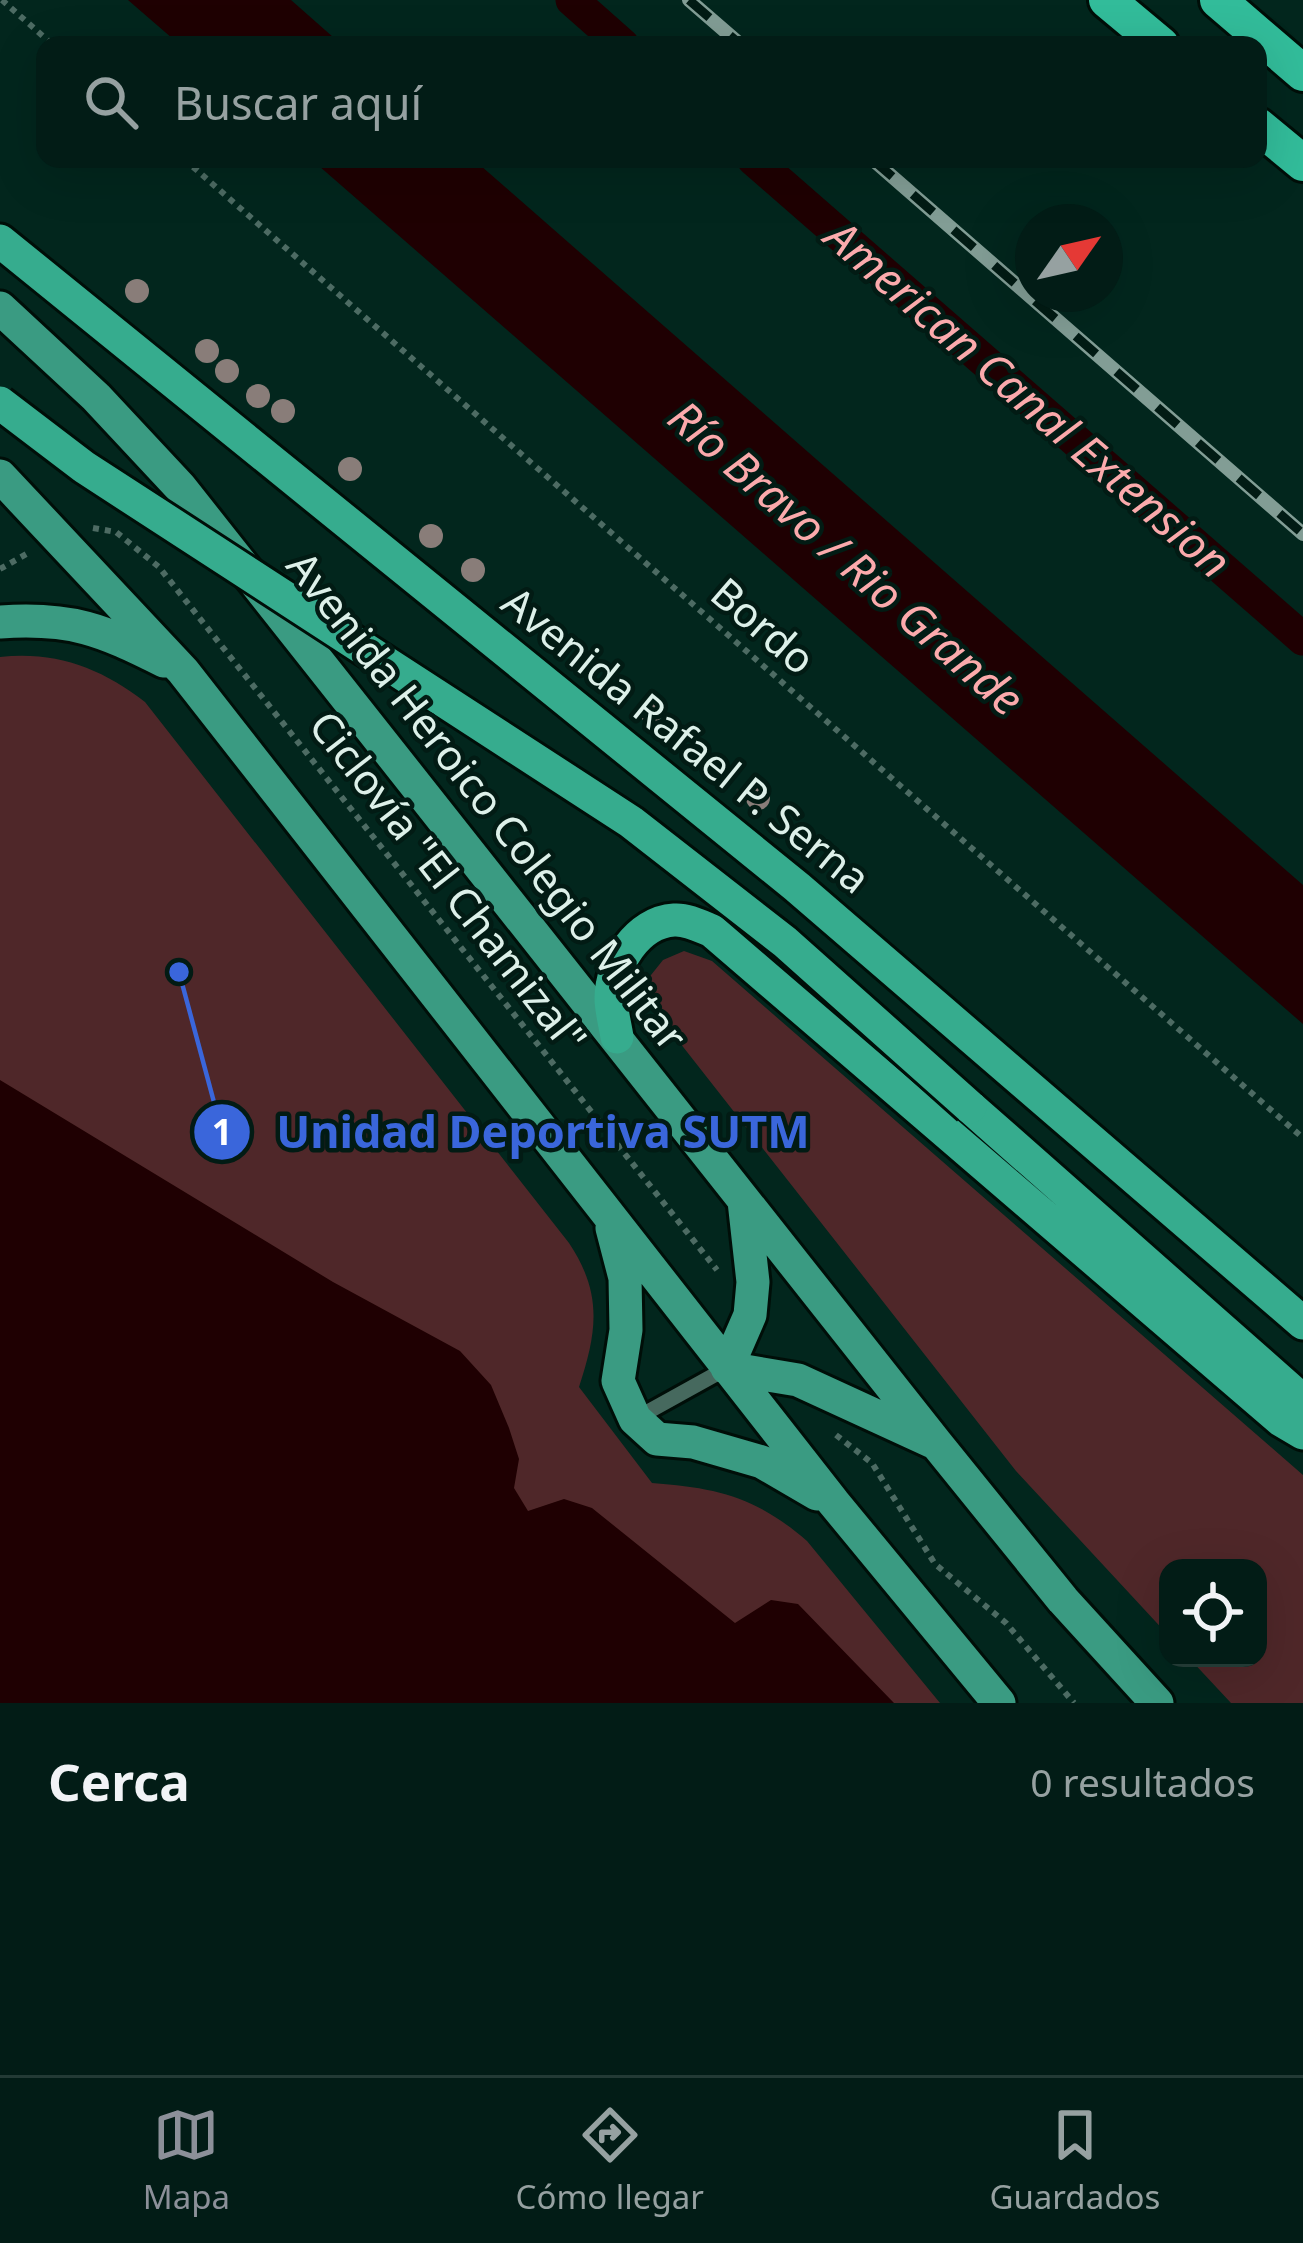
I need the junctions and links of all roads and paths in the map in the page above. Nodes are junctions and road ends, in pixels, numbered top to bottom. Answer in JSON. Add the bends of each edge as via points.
{"nodes":[{"id":1,"x":2,"y":0,"type":"edge"},
{"id":2,"x":1107,"y":0,"type":"edge"},
{"id":3,"x":1218,"y":0,"type":"edge"},
{"id":4,"x":43,"y":36,"type":"edge"},
{"id":5,"x":1150,"y":36,"type":"edge"},
{"id":6,"x":1260,"y":36,"type":"edge"},
{"id":7,"x":1267,"y":42,"type":"edge"},
{"id":8,"x":1303,"y":73,"type":"edge"},
{"id":9,"x":1267,"y":133,"type":"edge"},
{"id":10,"x":1303,"y":163,"type":"edge"},
{"id":11,"x":194,"y":168,"type":"edge"},
{"id":12,"x":0,"y":241,"type":"edge"},
{"id":13,"x":0,"y":308,"type":"edge"},
{"id":14,"x":0,"y":403,"type":"edge"},
{"id":15,"x":0,"y":476,"type":"edge"},
{"id":16,"x":60,"y":538,"type":"junction"},
{"id":17,"x":0,"y":568,"type":"edge"},
{"id":18,"x":0,"y":622,"type":"edge"},
{"id":19,"x":183,"y":671,"type":"junction"},
{"id":20,"x":616,"y":1037,"type":"junction"},
{"id":21,"x":1303,"y":1138,"type":"edge"},
{"id":22,"x":744,"y":1200,"type":"junction"},
{"id":23,"x":608,"y":1214,"type":"junction"},
{"id":24,"x":750,"y":1315,"type":"junction"},
{"id":25,"x":1303,"y":1323,"type":"edge"},
{"id":26,"x":727,"y":1368,"type":"junction"},
{"id":27,"x":1303,"y":1401,"type":"edge"},
{"id":28,"x":634,"y":1419,"type":"junction"},
{"id":29,"x":1303,"y":1432,"type":"edge"},
{"id":30,"x":835,"y":1434,"type":"dead end"},
{"id":31,"x":936,"y":1443,"type":"junction"},
{"id":32,"x":834,"y":1503,"type":"junction"},
{"id":33,"x":1000,"y":1703,"type":"edge"},
{"id":34,"x":1074,"y":1703,"type":"edge"},
{"id":35,"x":1157,"y":1703,"type":"edge"}],
"edges":[{"from":1,"to":4,"type":"path"},
{"from":2,"to":5,"type":"highway"},
{"from":3,"to":6,"type":"highway"},
{"from":7,"to":8,"type":"highway"},
{"from":9,"to":10,"type":"highway"},
{"from":11,"to":21,"type":"path","name":"Bordo"},
{"from":12,"to":25,"type":"highway","name":"Avenida Rafael P. Serna","via":[[796,887]]},
{"from":13,"to":20,"type":"main road","name":"Avenida Heroico Colegio Militar","via":[[180,487]]},
{"from":14,"to":27,"type":"highway","bridge":true,"via":[[84,466],[631,822],[785,942]]},
{"from":15,"to":16,"type":"main road"},
{"from":16,"to":17,"type":"path","name":"Ciclovía \"El Chamizal\""},
{"from":16,"to":19,"type":"main road"},
{"from":16,"to":24,"type":"path","name":"Ciclovía \"El Chamizal\"","via":[[96,528],[116,532],[159,567]]},
{"from":18,"to":19,"type":"main road","via":[[99,628]]},
{"from":19,"to":23,"type":"main road"},
{"from":20,"to":22,"type":"main road","name":"Avenida Heroico Colegio Militar"},
{"from":20,"to":29,"type":"highway","via":[[614,977],[634,940],[674,920],[712,931]]},
{"from":22,"to":24,"type":"main road"},
{"from":22,"to":31,"type":"main road","name":"Avenida Heroico Colegio Militar"},
{"from":23,"to":26,"type":"main road"},
{"from":23,"to":28,"type":"main road","via":[[625,1278],[618,1381]]},
{"from":24,"to":26,"type":"main road"},
{"from":26,"to":28,"type":"lane"},
{"from":26,"to":31,"type":"main road","via":[[798,1380]]},
{"from":26,"to":32,"type":"main road"},
{"from":28,"to":32,"type":"main road","via":[[657,1439],[762,1462]]},
{"from":30,"to":34,"type":"path","via":[[872,1463],[935,1564],[1006,1623]]},
{"from":31,"to":35,"type":"main road","name":"Avenida Heroico Colegio Militar"},
{"from":32,"to":33,"type":"main road"}]}
